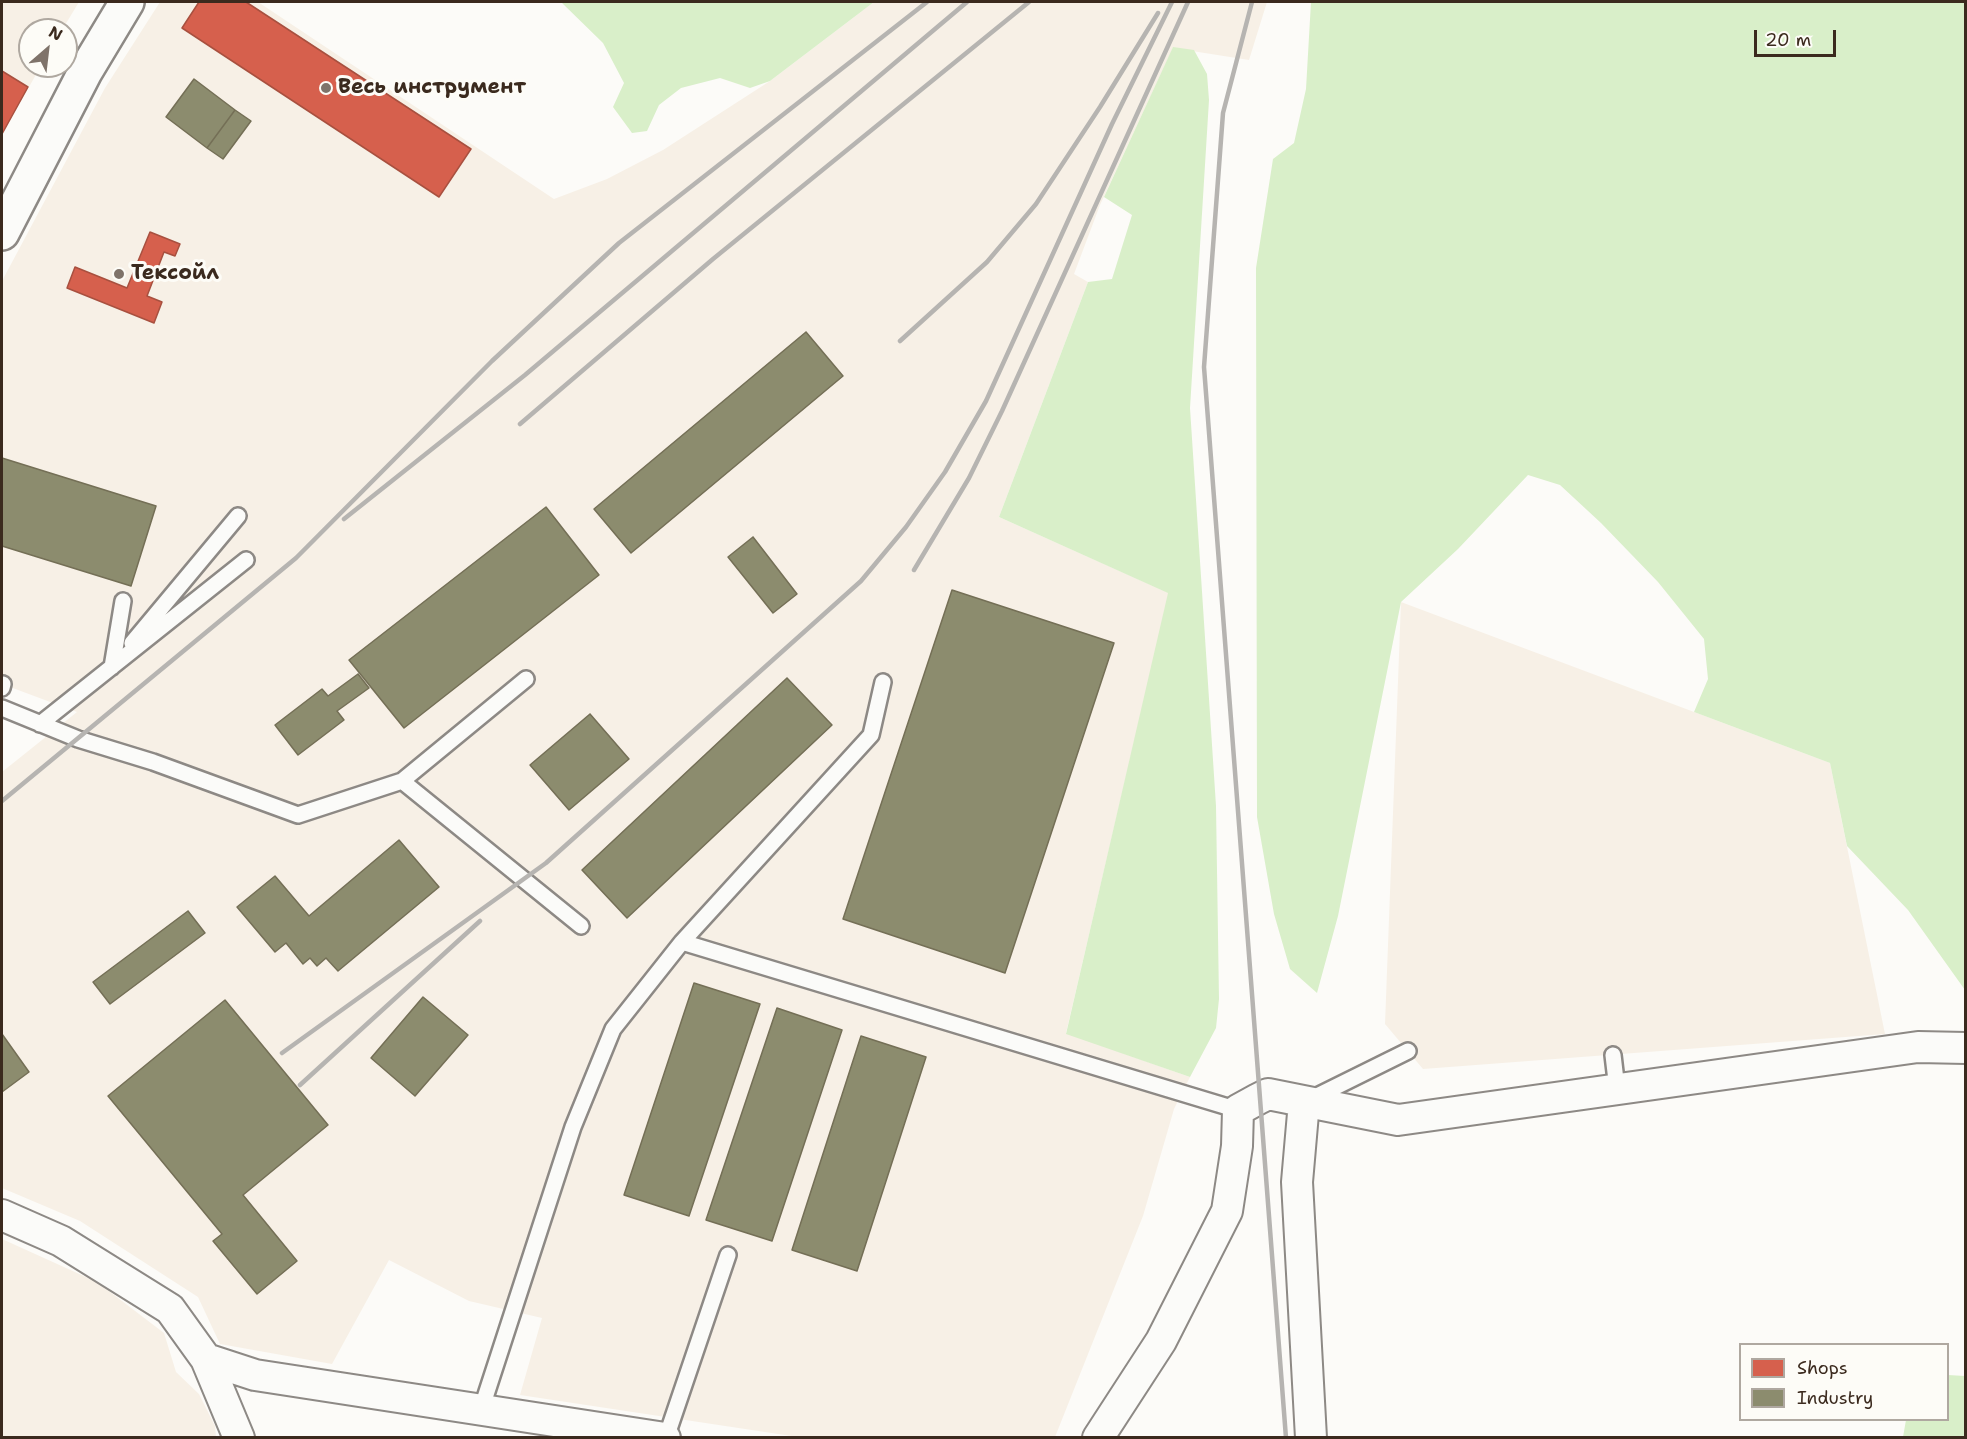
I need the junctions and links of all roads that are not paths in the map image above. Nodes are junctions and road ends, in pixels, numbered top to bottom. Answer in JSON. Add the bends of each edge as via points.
{"nodes":[{"id":1,"x":127,"y":2,"type":"edge"},
{"id":2,"x":2,"y":233,"type":"edge"},
{"id":3,"x":238,"y":516,"type":"dead end"},
{"id":4,"x":246,"y":560,"type":"dead end"},
{"id":5,"x":123,"y":601,"type":"dead end"},
{"id":6,"x":112,"y":667,"type":"junction"},
{"id":7,"x":526,"y":679,"type":"dead end"},
{"id":8,"x":883,"y":682,"type":"dead end"},
{"id":9,"x":2,"y":708,"type":"edge"},
{"id":10,"x":40,"y":724,"type":"junction"},
{"id":11,"x":402,"y":781,"type":"junction"},
{"id":12,"x":581,"y":926,"type":"dead end"},
{"id":13,"x":682,"y":942,"type":"junction"},
{"id":14,"x":1965,"y":1047,"type":"edge"},
{"id":15,"x":1408,"y":1051,"type":"dead end"},
{"id":16,"x":1613,"y":1054,"type":"dead end"},
{"id":17,"x":1617,"y":1089,"type":"junction"},
{"id":18,"x":1304,"y":1102,"type":"junction"},
{"id":19,"x":1238,"y":1110,"type":"junction"},
{"id":20,"x":2,"y":1215,"type":"edge"},
{"id":21,"x":728,"y":1255,"type":"dead end"},
{"id":22,"x":206,"y":1359,"type":"junction"},
{"id":23,"x":482,"y":1410,"type":"junction"},
{"id":24,"x":239,"y":1437,"type":"edge"},
{"id":25,"x":666,"y":1437,"type":"edge"},
{"id":26,"x":1098,"y":1437,"type":"edge"},
{"id":27,"x":1311,"y":1437,"type":"edge"}],
"edges":[{"from":1,"to":2,"type":"main road","via":[[85,72]]},
{"from":3,"to":6,"type":"lane"},
{"from":4,"to":6,"type":"lane"},
{"from":5,"to":6,"type":"lane"},
{"from":6,"to":10,"type":"lane"},
{"from":7,"to":11,"type":"lane"},
{"from":8,"to":13,"type":"lane","via":[[871,735]]},
{"from":9,"to":10,"type":"lane"},
{"from":10,"to":11,"type":"lane","via":[[298,815]]},
{"from":11,"to":12,"type":"lane"},
{"from":13,"to":19,"type":"lane"},
{"from":13,"to":23,"type":"lane","via":[[613,1029],[573,1127]]},
{"from":14,"to":17,"type":"street","via":[[1918,1047]]},
{"from":15,"to":18,"type":"lane"},
{"from":16,"to":17,"type":"lane"},
{"from":17,"to":18,"type":"street","via":[[1398,1120]]},
{"from":18,"to":19,"type":"street","via":[[1268,1094]]},
{"from":18,"to":27,"type":"street","via":[[1297,1182]]},
{"from":19,"to":26,"type":"street","via":[[1227,1211],[1161,1341]]},
{"from":20,"to":22,"type":"street","via":[[61,1241],[170,1309]]},
{"from":21,"to":25,"type":"lane"},
{"from":22,"to":23,"type":"street","via":[[255,1376]]},
{"from":22,"to":24,"type":"street"},
{"from":23,"to":25,"type":"street"}]}
